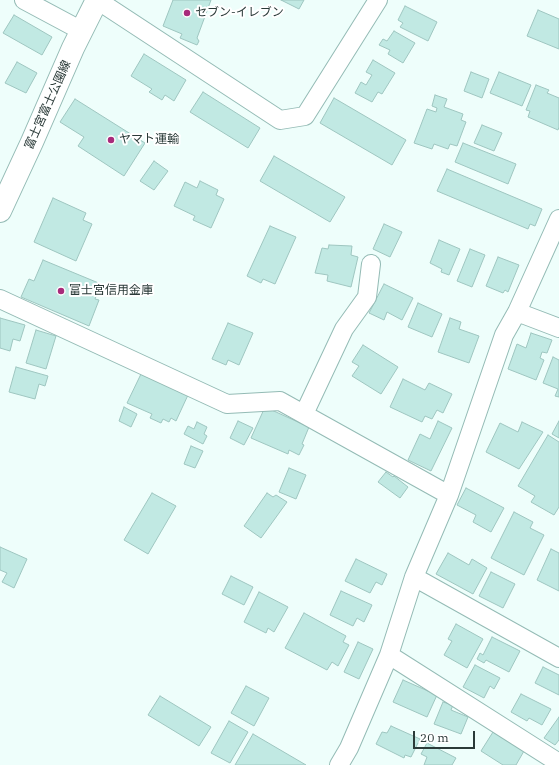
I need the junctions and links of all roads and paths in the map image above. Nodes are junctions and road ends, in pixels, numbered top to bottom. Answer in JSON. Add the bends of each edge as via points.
{"nodes":[{"id":1,"x":24,"y":0,"type":"edge"},
{"id":2,"x":97,"y":0,"type":"edge"},
{"id":3,"x":378,"y":0,"type":"edge"},
{"id":4,"x":82,"y":31,"type":"junction"},
{"id":5,"x":0,"y":211,"type":"edge"},
{"id":6,"x":559,"y":219,"type":"edge"},
{"id":7,"x":371,"y":264,"type":"dead end"},
{"id":8,"x":0,"y":299,"type":"edge"},
{"id":9,"x":517,"y":312,"type":"junction"},
{"id":10,"x":559,"y":328,"type":"edge"},
{"id":11,"x":304,"y":414,"type":"junction"},
{"id":12,"x":449,"y":495,"type":"junction"},
{"id":13,"x":414,"y":577,"type":"junction"},
{"id":14,"x":389,"y":655,"type":"junction"},
{"id":15,"x":559,"y":658,"type":"edge"},
{"id":16,"x":559,"y":764,"type":"edge"},
{"id":17,"x":339,"y":765,"type":"edge"}],
"edges":[{"from":1,"to":4,"type":"street"},
{"from":2,"to":3,"type":"street","via":[[280,120],[304,116]]},
{"from":2,"to":4,"type":"main road","name":"富士宮富士公園線"},
{"from":4,"to":5,"type":"main road","name":"富士宮富士公園線"},
{"from":6,"to":9,"type":"street"},
{"from":7,"to":11,"type":"street","via":[[367,297],[344,329]]},
{"from":8,"to":11,"type":"street","via":[[227,404],[280,401]]},
{"from":9,"to":10,"type":"street"},
{"from":9,"to":12,"type":"street","via":[[504,335]]},
{"from":11,"to":12,"type":"street"},
{"from":12,"to":13,"type":"street"},
{"from":13,"to":14,"type":"street"},
{"from":13,"to":15,"type":"street"},
{"from":14,"to":16,"type":"street"},
{"from":14,"to":17,"type":"street","via":[[349,748]]}]}
